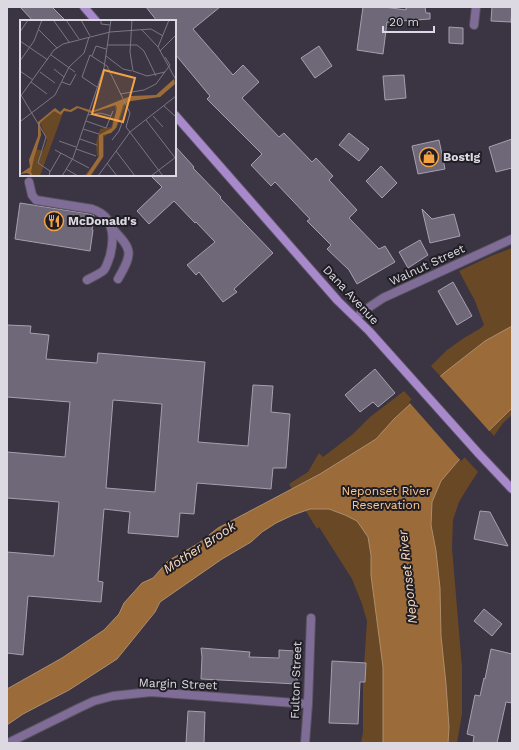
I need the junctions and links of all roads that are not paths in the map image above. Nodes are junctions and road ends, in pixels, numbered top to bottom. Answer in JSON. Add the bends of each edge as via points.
{"nodes":[{"id":1,"x":84,"y":7,"type":"edge"},
{"id":2,"x":476,"y":7,"type":"edge"},
{"id":3,"x":95,"y":20,"type":"edge"},
{"id":4,"x":474,"y":25,"type":"dead end"},
{"id":5,"x":176,"y":115,"type":"edge"},
{"id":6,"x":29,"y":182,"type":"dead end"},
{"id":7,"x":111,"y":226,"type":"junction"},
{"id":8,"x":512,"y":239,"type":"edge"},
{"id":9,"x":118,"y":279,"type":"dead end"},
{"id":10,"x":87,"y":280,"type":"dead end"},
{"id":11,"x":356,"y":318,"type":"junction"},
{"id":12,"x":512,"y":489,"type":"edge"},
{"id":13,"x":311,"y":618,"type":"dead end"},
{"id":14,"x":308,"y":704,"type":"junction"},
{"id":15,"x":8,"y":743,"type":"edge"},
{"id":16,"x":305,"y":743,"type":"edge"}],
"edges":[{"from":1,"to":3,"type":"street"},
{"from":2,"to":4,"type":"street"},
{"from":5,"to":11,"type":"street","name":"Dana Avenue","via":[[338,301]]},
{"from":6,"to":7,"type":"street","via":[[36,200],[100,211]]},
{"from":7,"to":9,"type":"street","via":[[129,248],[126,267]]},
{"from":7,"to":10,"type":"street","via":[[111,252],[107,265],[103,271]]},
{"from":8,"to":11,"type":"street","name":"Walnut Street","via":[[383,298]]},
{"from":11,"to":12,"type":"street","name":"Dana Avenue"},
{"from":13,"to":14,"type":"street","name":"Fulton Street"},
{"from":14,"to":15,"type":"street","name":"Margin Street","via":[[151,692],[118,695],[94,701]]},
{"from":14,"to":16,"type":"street","name":"Fulton Street"}]}
